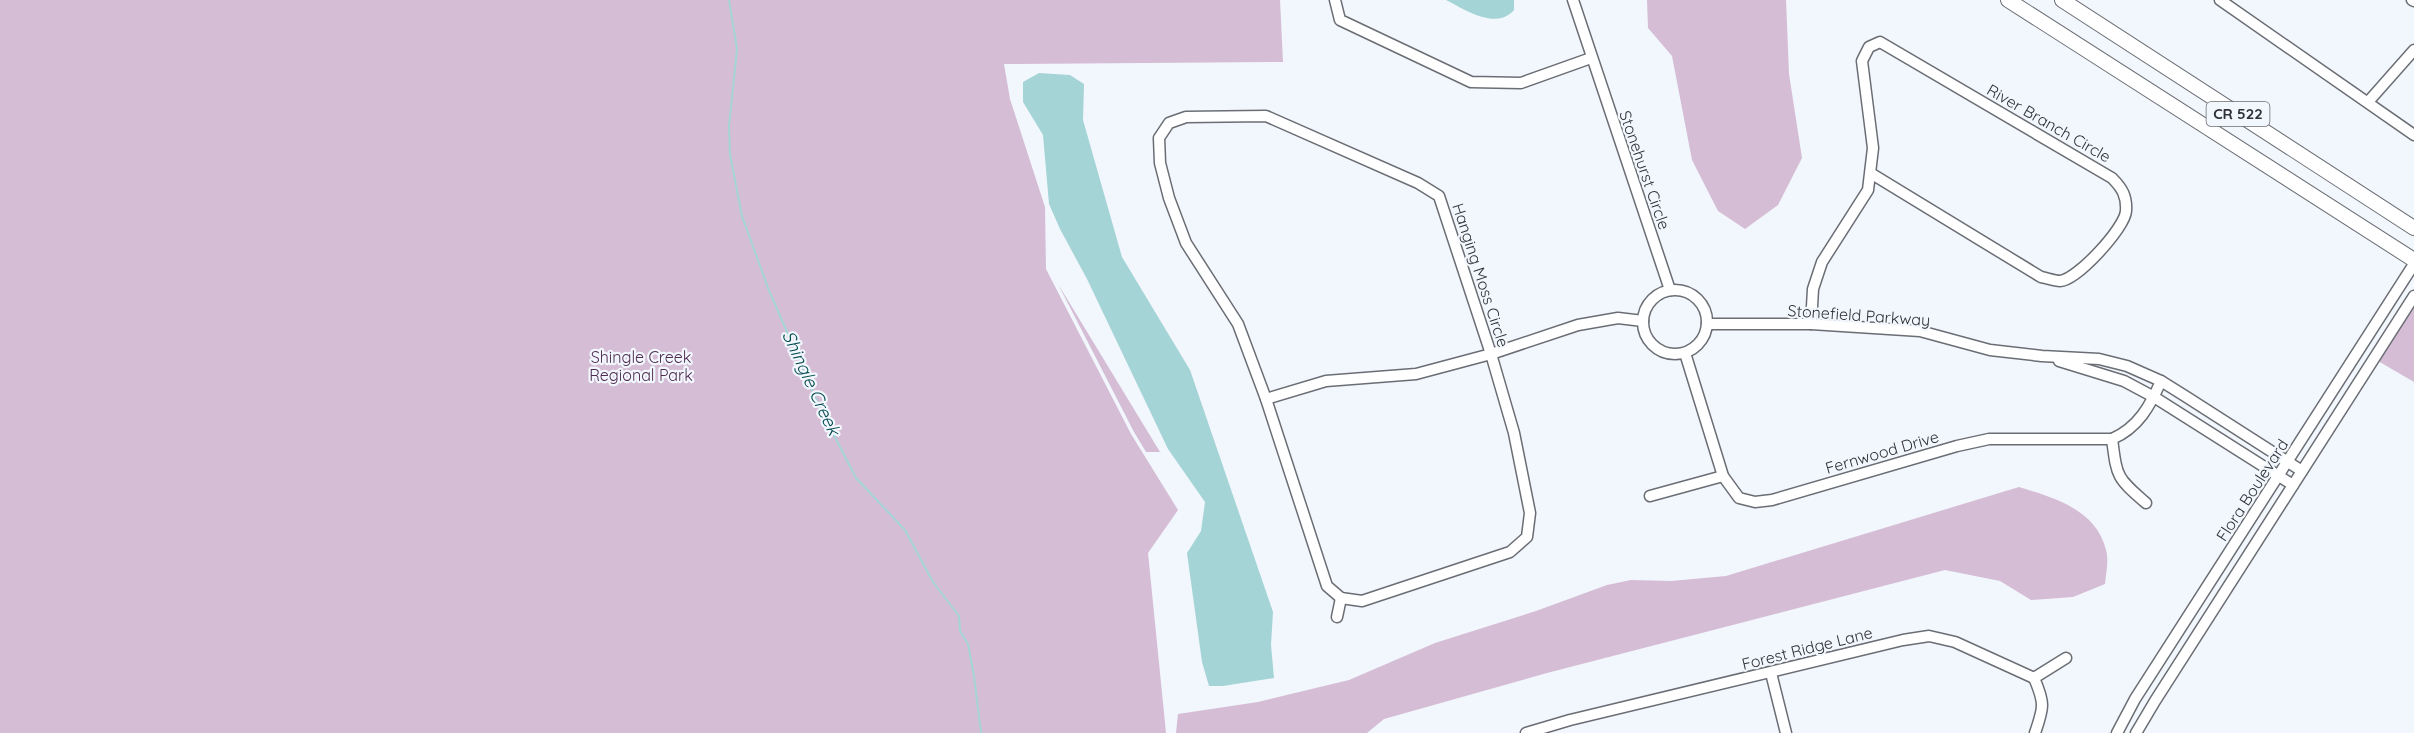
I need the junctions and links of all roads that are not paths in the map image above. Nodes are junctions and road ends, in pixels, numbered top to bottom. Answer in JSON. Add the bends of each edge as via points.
{"nodes":[{"id":1,"x":1335,"y":0,"type":"edge"},
{"id":2,"x":1573,"y":0,"type":"edge"},
{"id":3,"x":2008,"y":0,"type":"edge"},
{"id":4,"x":2062,"y":0,"type":"edge"},
{"id":5,"x":2220,"y":0,"type":"edge"},
{"id":6,"x":2414,"y":50,"type":"edge"},
{"id":7,"x":1591,"y":58,"type":"junction"},
{"id":8,"x":2368,"y":102,"type":"junction"},
{"id":9,"x":2414,"y":135,"type":"edge"},
{"id":10,"x":1872,"y":174,"type":"junction"},
{"id":11,"x":2414,"y":228,"type":"edge"},
{"id":12,"x":2414,"y":262,"type":"edge"},
{"id":13,"x":1670,"y":290,"type":"junction"},
{"id":14,"x":2414,"y":296,"type":"edge"},
{"id":15,"x":1643,"y":321,"type":"junction"},
{"id":16,"x":1707,"y":324,"type":"junction"},
{"id":17,"x":1811,"y":324,"type":"junction"},
{"id":18,"x":1685,"y":353,"type":"junction"},
{"id":19,"x":1491,"y":354,"type":"junction"},
{"id":20,"x":2042,"y":356,"type":"junction"},
{"id":21,"x":2162,"y":381,"type":"junction"},
{"id":22,"x":2154,"y":397,"type":"junction"},
{"id":23,"x":1266,"y":399,"type":"junction"},
{"id":24,"x":2112,"y":439,"type":"junction"},
{"id":25,"x":2287,"y":462,"type":"junction"},
{"id":26,"x":2302,"y":471,"type":"junction"},
{"id":27,"x":1723,"y":476,"type":"junction"},
{"id":28,"x":2278,"y":476,"type":"junction"},
{"id":29,"x":2293,"y":485,"type":"junction"},
{"id":30,"x":1650,"y":496,"type":"dead end"},
{"id":31,"x":2146,"y":503,"type":"dead end"},
{"id":32,"x":1341,"y":598,"type":"junction"},
{"id":33,"x":1337,"y":617,"type":"dead end"},
{"id":34,"x":2179,"y":631,"type":"junction"},
{"id":35,"x":2194,"y":640,"type":"junction"},
{"id":36,"x":2171,"y":643,"type":"junction"},
{"id":37,"x":2186,"y":652,"type":"junction"},
{"id":38,"x":2066,"y":658,"type":"dead end"},
{"id":39,"x":1771,"y":673,"type":"junction"},
{"id":40,"x":2034,"y":678,"type":"junction"},
{"id":41,"x":1526,"y":733,"type":"edge"},
{"id":42,"x":1786,"y":733,"type":"edge"},
{"id":43,"x":2035,"y":733,"type":"edge"},
{"id":44,"x":2117,"y":733,"type":"edge"},
{"id":45,"x":2136,"y":733,"type":"edge"}],
"edges":[{"from":1,"to":7,"type":"street","via":[[1340,20],[1471,82],[1521,83]]},
{"from":2,"to":7,"type":"street","name":"Stonehurst Circle"},
{"from":3,"to":12,"type":"main road","number":"CR 522"},
{"from":4,"to":11,"type":"main road","number":"CR 522"},
{"from":5,"to":8,"type":"street"},
{"from":6,"to":8,"type":"street"},
{"from":7,"to":13,"type":"street","name":"Stonehurst Circle"},
{"from":8,"to":9,"type":"street"},
{"from":10,"to":10,"type":"street","name":"River Branch Circle","via":[[1873,148],[1862,61],[1869,47],[1880,42],[2112,178],[2124,191],[2126,213],[2122,224],[2079,273],[2061,281],[2041,277]]},
{"from":10,"to":17,"type":"street","name":"River Branch Circle","via":[[1868,190],[1822,262],[1813,289]]},
{"from":12,"to":25,"type":"street","name":"Flora Boulevard"},
{"from":13,"to":15,"type":"street","via":[[1651,300]]},
{"from":13,"to":16,"type":"street","via":[[1699,300]]},
{"from":14,"to":26,"type":"street","name":"Flora Boulevard"},
{"from":15,"to":18,"type":"street","via":[[1653,345],[1670,354]]},
{"from":15,"to":19,"type":"street","via":[[1618,318],[1578,325]]},
{"from":16,"to":17,"type":"street","name":"Stonefield Parkway"},
{"from":16,"to":18,"type":"street","via":[[1700,343]]},
{"from":17,"to":20,"type":"street","name":"Stonefield Parkway","via":[[1920,331],[1990,350]]},
{"from":18,"to":27,"type":"street","name":"Fernwood Drive"},
{"from":19,"to":23,"type":"street","via":[[1416,374],[1326,381]]},
{"from":19,"to":23,"type":"street","name":"Hanging Moss Circle","via":[[1439,196],[1266,116],[1186,117],[1169,123],[1159,138],[1160,163],[1169,198],[1186,243],[1238,324]]},
{"from":19,"to":32,"type":"street","name":"Hanging Moss Circle","via":[[1514,433],[1530,513],[1527,537],[1510,552],[1362,601]]},
{"from":20,"to":21,"type":"street","name":"Stonefield Parkway","via":[[2099,359]]},
{"from":20,"to":22,"type":"street","name":"Stonefield Parkway","via":[[2124,381]]},
{"from":21,"to":22,"type":"street"},
{"from":21,"to":25,"type":"street","name":"Stonefield Parkway"},
{"from":22,"to":24,"type":"street","via":[[2137,424]]},
{"from":22,"to":28,"type":"street","name":"Stonefield Parkway"},
{"from":23,"to":32,"type":"street","name":"Hanging Moss Circle","via":[[1327,586]]},
{"from":24,"to":27,"type":"street","name":"Fernwood Drive","via":[[1989,439],[1755,502],[1739,498]]},
{"from":24,"to":31,"type":"street","via":[[2116,471],[2123,483]]},
{"from":25,"to":26,"type":"street","name":"Stonefield Parkway"},
{"from":25,"to":28,"type":"street","name":"Flora Boulevard"},
{"from":26,"to":29,"type":"street","name":"Flora Boulevard"},
{"from":27,"to":30,"type":"street"},
{"from":28,"to":29,"type":"street","name":"Stonefield Parkway"},
{"from":28,"to":34,"type":"street","name":"Flora Boulevard"},
{"from":29,"to":35,"type":"street","name":"Flora Boulevard"},
{"from":32,"to":33,"type":"street"},
{"from":34,"to":35,"type":"street"},
{"from":34,"to":36,"type":"street","name":"Flora Boulevard"},
{"from":35,"to":37,"type":"street","name":"Flora Boulevard"},
{"from":36,"to":37,"type":"street"},
{"from":36,"to":44,"type":"street","name":"Flora Boulevard"},
{"from":37,"to":45,"type":"street","name":"Flora Boulevard"},
{"from":38,"to":40,"type":"street"},
{"from":39,"to":40,"type":"street","name":"Forest Ridge Lane","via":[[1929,636],[1955,642]]},
{"from":39,"to":41,"type":"street","name":"Forest Ridge Lane"},
{"from":39,"to":42,"type":"street"},
{"from":40,"to":43,"type":"street","via":[[2043,699]]}]}
